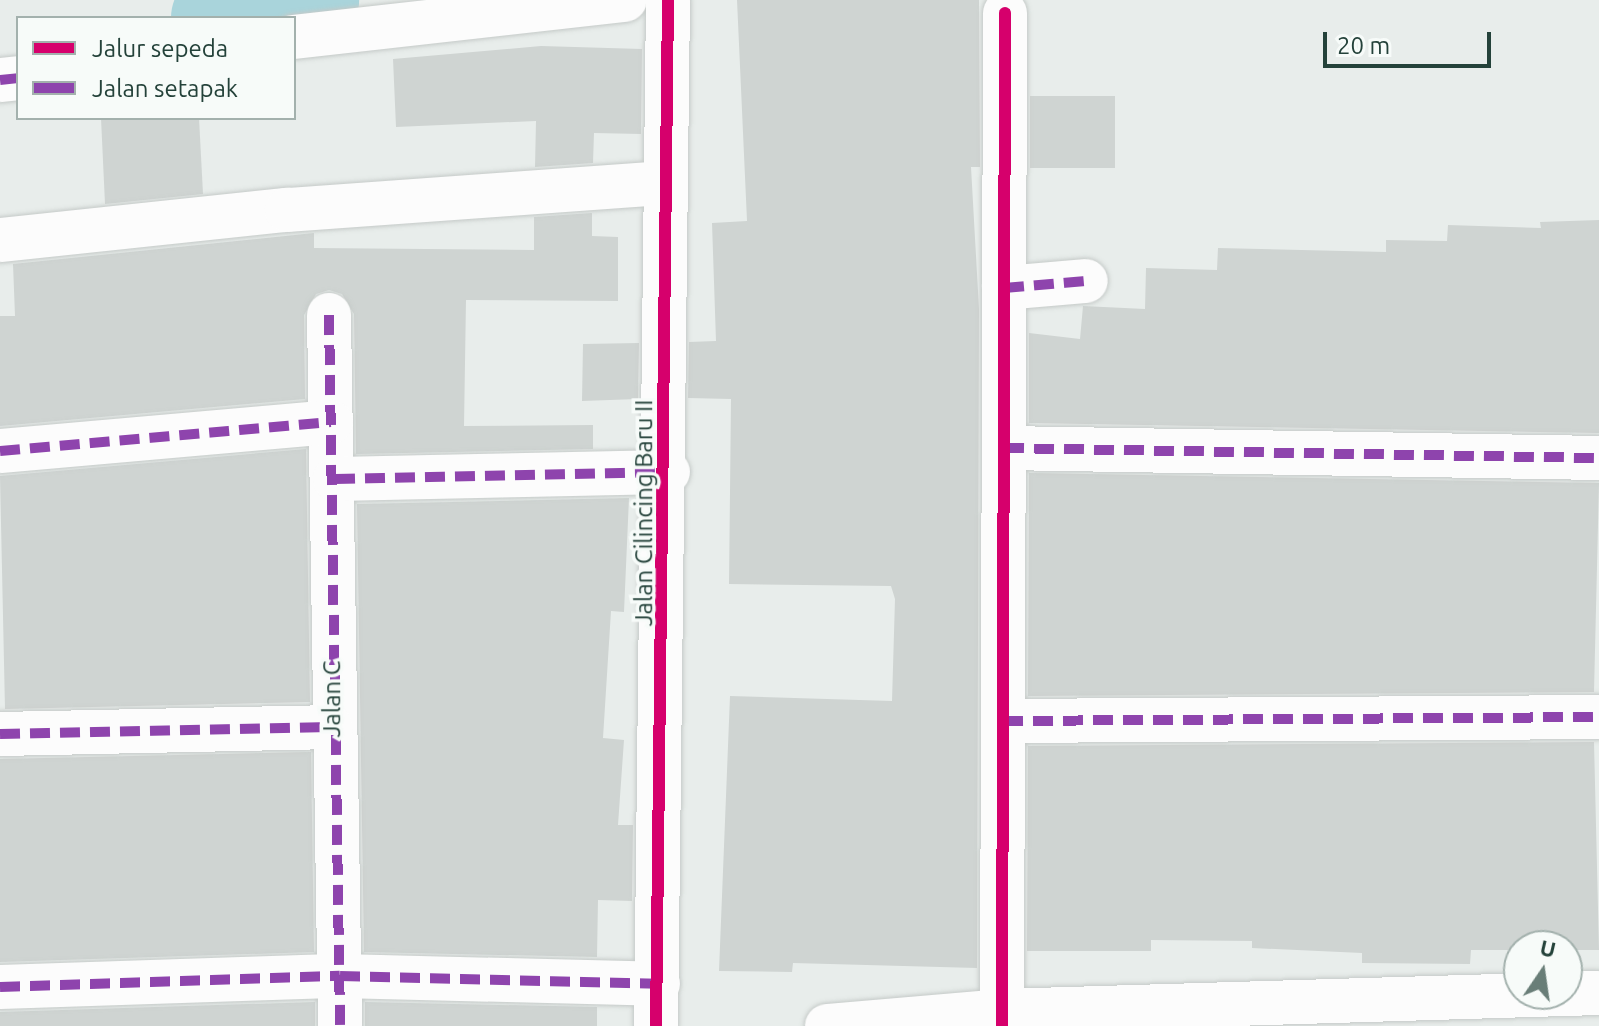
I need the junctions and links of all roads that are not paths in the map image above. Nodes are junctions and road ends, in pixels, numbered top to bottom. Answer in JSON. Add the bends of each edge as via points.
{"nodes":[{"id":1,"x":625,"y":0,"type":"edge"},
{"id":2,"x":668,"y":0,"type":"edge"},
{"id":3,"x":1005,"y":13,"type":"dead end"},
{"id":4,"x":296,"y":37,"type":"edge"},
{"id":5,"x":664,"y":183,"type":"junction"},
{"id":6,"x":0,"y":240,"type":"edge"},
{"id":7,"x":1086,"y":281,"type":"dead end"},
{"id":8,"x":1004,"y":288,"type":"junction"},
{"id":9,"x":329,"y":315,"type":"dead end"},
{"id":10,"x":331,"y":422,"type":"junction"},
{"id":11,"x":1004,"y":448,"type":"junction"},
{"id":12,"x":0,"y":451,"type":"edge"},
{"id":13,"x":1599,"y":458,"type":"edge"},
{"id":14,"x":668,"y":472,"type":"junction"},
{"id":15,"x":335,"y":479,"type":"junction"},
{"id":16,"x":1599,"y":717,"type":"edge"},
{"id":17,"x":1003,"y":721,"type":"junction"},
{"id":18,"x":331,"y":727,"type":"junction"},
{"id":19,"x":0,"y":734,"type":"edge"},
{"id":20,"x":340,"y":976,"type":"junction"},
{"id":21,"x":0,"y":987,"type":"edge"},
{"id":22,"x":1599,"y":993,"type":"edge"},
{"id":23,"x":657,"y":1005,"type":"edge"},
{"id":24,"x":1002,"y":1019,"type":"edge"},
{"id":25,"x":340,"y":1026,"type":"edge"},
{"id":26,"x":827,"y":1026,"type":"edge"}],
"edges":[{"from":1,"to":4,"type":"street"},
{"from":2,"to":5,"type":"street","name":"Jalan Cilincing Baru II"},
{"from":3,"to":8,"type":"street"},
{"from":5,"to":6,"type":"street","via":[[287,210]]},
{"from":5,"to":14,"type":"street","name":"Jalan Cilincing Baru II"},
{"from":7,"to":8,"type":"street"},
{"from":8,"to":11,"type":"street"},
{"from":9,"to":10,"type":"street","name":"Jalan C"},
{"from":10,"to":12,"type":"street"},
{"from":10,"to":15,"type":"street","name":"Jalan C"},
{"from":11,"to":13,"type":"street"},
{"from":11,"to":17,"type":"street"},
{"from":14,"to":15,"type":"street"},
{"from":14,"to":23,"type":"street","name":"Jalan Cilincing Baru II"},
{"from":15,"to":18,"type":"street","name":"Jalan C"},
{"from":16,"to":17,"type":"street"},
{"from":17,"to":24,"type":"street"},
{"from":18,"to":19,"type":"street"},
{"from":18,"to":20,"type":"street","name":"Jalan C"},
{"from":20,"to":21,"type":"street"},
{"from":20,"to":23,"type":"street"},
{"from":20,"to":25,"type":"street","name":"Jalan C"},
{"from":22,"to":24,"type":"street"},
{"from":24,"to":26,"type":"street"}]}
